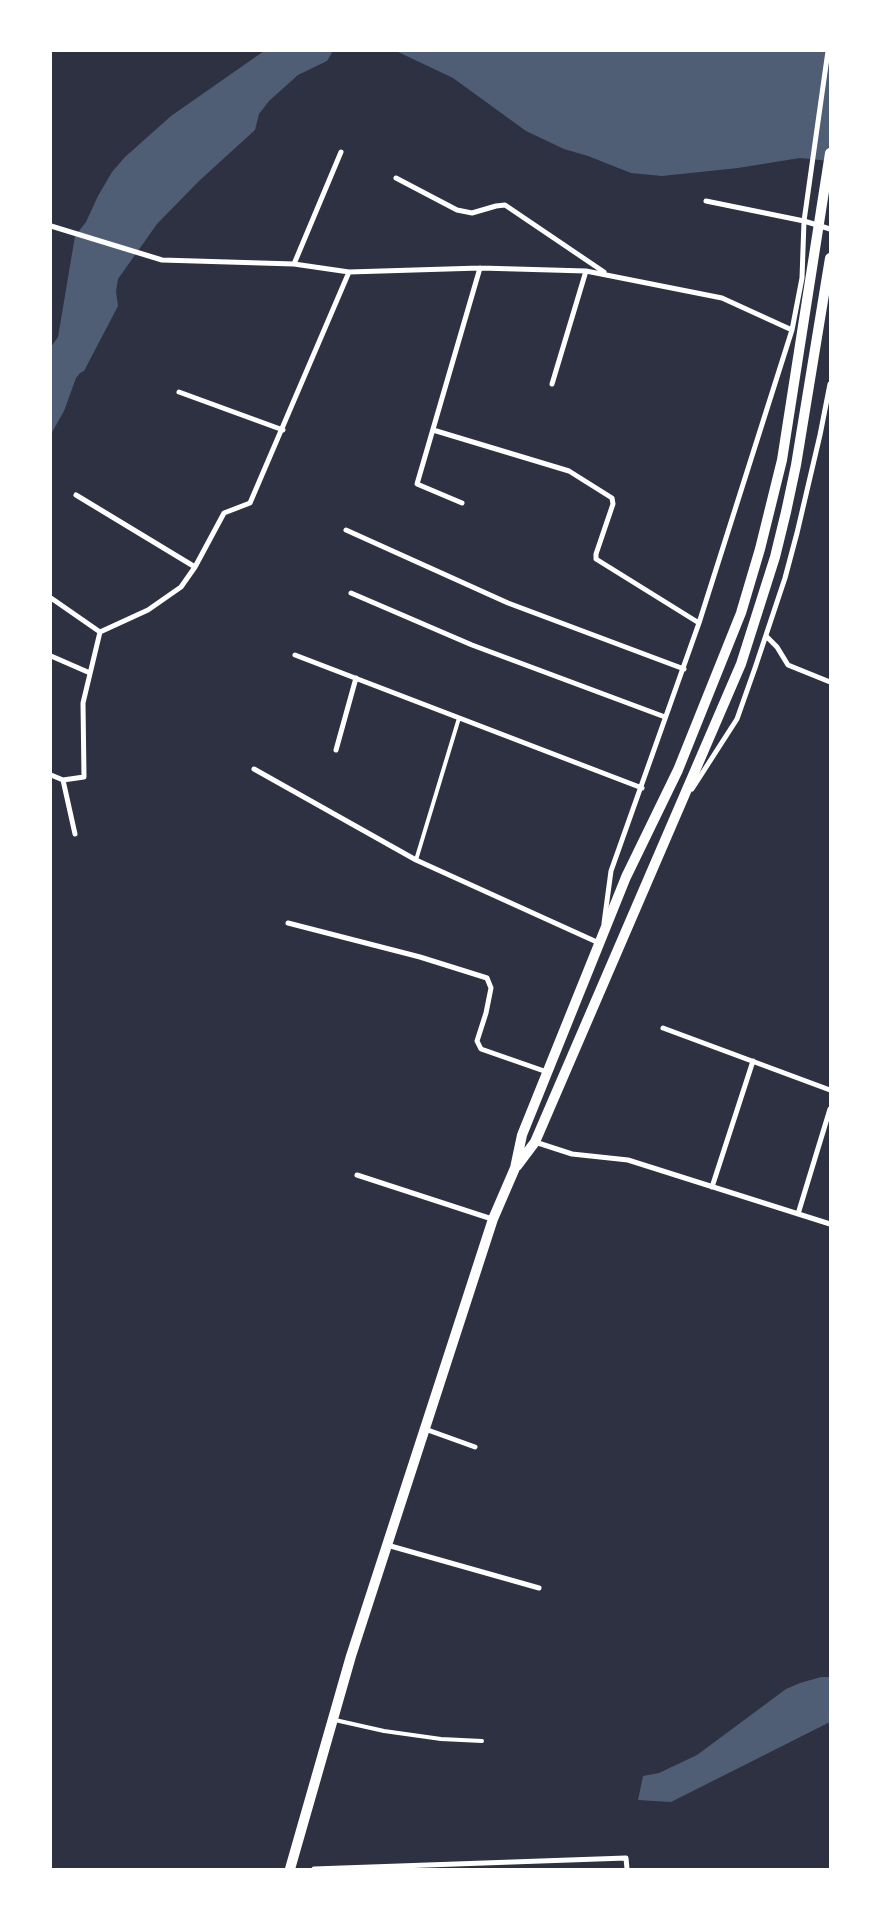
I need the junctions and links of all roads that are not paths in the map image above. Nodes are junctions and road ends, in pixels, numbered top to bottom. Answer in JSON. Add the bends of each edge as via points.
{"nodes":[{"id":1,"x":828,"y":51,"type":"edge"},
{"id":2,"x":341,"y":152,"type":"dead end"},
{"id":3,"x":830,"y":153,"type":"edge"},
{"id":4,"x":396,"y":178,"type":"dead end"},
{"id":5,"x":706,"y":201,"type":"dead end"},
{"id":6,"x":804,"y":221,"type":"junction"},
{"id":7,"x":51,"y":226,"type":"edge"},
{"id":8,"x":830,"y":229,"type":"edge"},
{"id":9,"x":830,"y":258,"type":"edge"},
{"id":10,"x":294,"y":264,"type":"junction"},
{"id":11,"x":480,"y":268,"type":"junction"},
{"id":12,"x":586,"y":270,"type":"junction"},
{"id":13,"x":349,"y":272,"type":"junction"},
{"id":14,"x":606,"y":274,"type":"junction"},
{"id":15,"x":792,"y":330,"type":"junction"},
{"id":16,"x":552,"y":384,"type":"dead end"},
{"id":17,"x":830,"y":384,"type":"edge"},
{"id":18,"x":179,"y":392,"type":"dead end"},
{"id":19,"x":283,"y":430,"type":"junction"},
{"id":20,"x":433,"y":430,"type":"junction"},
{"id":21,"x":76,"y":494,"type":"dead end"},
{"id":22,"x":462,"y":503,"type":"dead end"},
{"id":23,"x":346,"y":530,"type":"dead end"},
{"id":24,"x":195,"y":567,"type":"junction"},
{"id":25,"x":351,"y":593,"type":"dead end"},
{"id":26,"x":51,"y":598,"type":"edge"},
{"id":27,"x":699,"y":623,"type":"junction"},
{"id":28,"x":100,"y":632,"type":"junction"},
{"id":29,"x":766,"y":636,"type":"junction"},
{"id":30,"x":295,"y":655,"type":"dead end"},
{"id":31,"x":51,"y":656,"type":"edge"},
{"id":32,"x":684,"y":669,"type":"junction"},
{"id":33,"x":90,"y":673,"type":"junction"},
{"id":34,"x":356,"y":678,"type":"junction"},
{"id":35,"x":830,"y":682,"type":"edge"},
{"id":36,"x":665,"y":717,"type":"junction"},
{"id":37,"x":460,"y":718,"type":"junction"},
{"id":38,"x":336,"y":750,"type":"dead end"},
{"id":39,"x":254,"y":769,"type":"dead end"},
{"id":40,"x":51,"y":775,"type":"edge"},
{"id":41,"x":63,"y":780,"type":"junction"},
{"id":42,"x":642,"y":788,"type":"junction"},
{"id":43,"x":682,"y":804,"type":"junction"},
{"id":44,"x":75,"y":834,"type":"dead end"},
{"id":45,"x":416,"y":860,"type":"junction"},
{"id":46,"x":288,"y":922,"type":"dead end"},
{"id":47,"x":601,"y":944,"type":"junction"},
{"id":48,"x":664,"y":1028,"type":"dead end"},
{"id":49,"x":753,"y":1061,"type":"junction"},
{"id":50,"x":546,"y":1072,"type":"junction"},
{"id":51,"x":830,"y":1090,"type":"edge"},
{"id":52,"x":830,"y":1109,"type":"edge"},
{"id":53,"x":535,"y":1142,"type":"junction"},
{"id":54,"x":515,"y":1168,"type":"junction"},
{"id":55,"x":357,"y":1175,"type":"dead end"},
{"id":56,"x":712,"y":1187,"type":"junction"},
{"id":57,"x":798,"y":1214,"type":"junction"},
{"id":58,"x":493,"y":1219,"type":"junction"},
{"id":59,"x":830,"y":1224,"type":"edge"},
{"id":60,"x":429,"y":1430,"type":"junction"},
{"id":61,"x":475,"y":1447,"type":"dead end"},
{"id":62,"x":391,"y":1546,"type":"junction"},
{"id":63,"x":539,"y":1588,"type":"dead end"},
{"id":64,"x":333,"y":1720,"type":"junction"},
{"id":65,"x":482,"y":1741,"type":"dead end"},
{"id":66,"x":290,"y":1869,"type":"edge"},
{"id":67,"x":314,"y":1869,"type":"edge"},
{"id":68,"x":627,"y":1869,"type":"edge"}],
"edges":[{"from":1,"to":6,"type":"street"},
{"from":2,"to":10,"type":"street"},
{"from":3,"to":47,"type":"main road","via":[[782,460],[760,549],[724,659],[678,770],[626,877]]},
{"from":4,"to":14,"type":"street","via":[[457,210],[472,213],[505,205]]},
{"from":5,"to":6,"type":"street"},
{"from":6,"to":8,"type":"street"},
{"from":6,"to":15,"type":"street","via":[[802,278]]},
{"from":7,"to":10,"type":"street","via":[[162,260]]},
{"from":9,"to":43,"type":"main road","via":[[796,465],[775,557],[741,664]]},
{"from":10,"to":13,"type":"street"},
{"from":11,"to":12,"type":"street"},
{"from":11,"to":13,"type":"street"},
{"from":11,"to":20,"type":"street"},
{"from":12,"to":14,"type":"street"},
{"from":12,"to":16,"type":"street"},
{"from":13,"to":19,"type":"street"},
{"from":14,"to":15,"type":"street","via":[[722,298]]},
{"from":15,"to":27,"type":"street"},
{"from":17,"to":29,"type":"street","via":[[808,492]]},
{"from":18,"to":19,"type":"street"},
{"from":19,"to":24,"type":"street","via":[[250,503],[224,513]]},
{"from":20,"to":22,"type":"street","via":[[418,484]]},
{"from":20,"to":27,"type":"street","via":[[569,471],[612,498],[596,559]]},
{"from":21,"to":24,"type":"street"},
{"from":23,"to":32,"type":"street","via":[[508,603]]},
{"from":24,"to":28,"type":"street","via":[[181,587],[148,610]]},
{"from":25,"to":36,"type":"street","via":[[472,645]]},
{"from":26,"to":28,"type":"street"},
{"from":27,"to":32,"type":"street"},
{"from":28,"to":33,"type":"street"},
{"from":29,"to":35,"type":"street","via":[[788,665]]},
{"from":29,"to":43,"type":"street","via":[[737,719]]},
{"from":30,"to":34,"type":"street"},
{"from":31,"to":33,"type":"street"},
{"from":32,"to":36,"type":"street"},
{"from":33,"to":41,"type":"street","via":[[83,703],[84,776]]},
{"from":34,"to":37,"type":"street"},
{"from":34,"to":38,"type":"street"},
{"from":36,"to":42,"type":"street"},
{"from":37,"to":42,"type":"street"},
{"from":37,"to":45,"type":"lane"},
{"from":39,"to":45,"type":"street"},
{"from":40,"to":41,"type":"street"},
{"from":41,"to":44,"type":"street"},
{"from":42,"to":47,"type":"street","via":[[611,872]]},
{"from":43,"to":53,"type":"main road"},
{"from":45,"to":47,"type":"street"},
{"from":46,"to":50,"type":"street","via":[[488,978],[491,988],[477,1041],[481,1049]]},
{"from":47,"to":50,"type":"main road"},
{"from":48,"to":49,"type":"street"},
{"from":49,"to":51,"type":"street"},
{"from":49,"to":56,"type":"street"},
{"from":50,"to":54,"type":"main road","via":[[522,1135]]},
{"from":52,"to":57,"type":"street"},
{"from":53,"to":54,"type":"main road"},
{"from":53,"to":56,"type":"street","via":[[572,1154],[628,1160]]},
{"from":54,"to":58,"type":"main road"},
{"from":55,"to":58,"type":"street"},
{"from":56,"to":57,"type":"street"},
{"from":57,"to":59,"type":"street"},
{"from":58,"to":60,"type":"main road"},
{"from":60,"to":61,"type":"street"},
{"from":60,"to":62,"type":"main road"},
{"from":62,"to":63,"type":"street"},
{"from":62,"to":64,"type":"main road","via":[[351,1656]]},
{"from":64,"to":65,"type":"lane","via":[[440,1739]]},
{"from":64,"to":66,"type":"main road"},
{"from":67,"to":68,"type":"street","via":[[626,1858]]}]}
